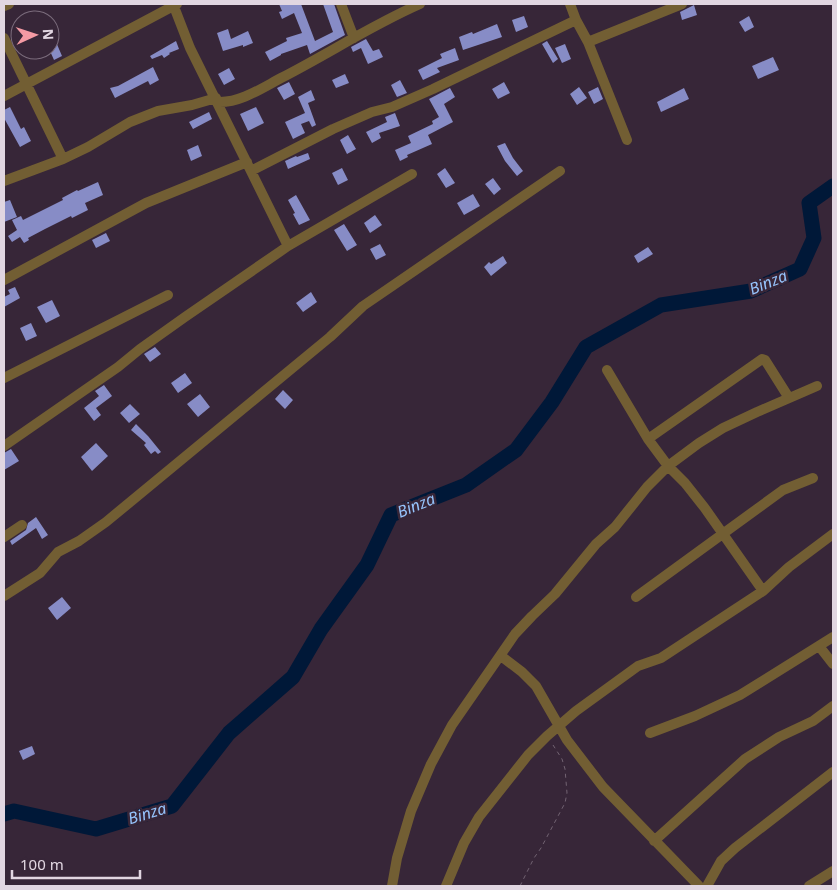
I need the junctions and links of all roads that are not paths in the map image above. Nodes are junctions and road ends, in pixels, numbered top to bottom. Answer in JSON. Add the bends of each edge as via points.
{"nodes":[{"id":1,"x":9,"y":4,"type":"edge"},
{"id":2,"x":174,"y":4,"type":"edge"},
{"id":3,"x":341,"y":4,"type":"edge"},
{"id":4,"x":420,"y":4,"type":"edge"},
{"id":5,"x":570,"y":4,"type":"edge"},
{"id":6,"x":682,"y":4,"type":"edge"},
{"id":7,"x":4,"y":6,"type":"edge"},
{"id":8,"x":576,"y":20,"type":"junction"},
{"id":9,"x":4,"y":38,"type":"edge"},
{"id":10,"x":354,"y":38,"type":"junction"},
{"id":11,"x":588,"y":42,"type":"junction"},
{"id":12,"x":26,"y":83,"type":"junction"},
{"id":13,"x":4,"y":96,"type":"edge"},
{"id":14,"x":217,"y":100,"type":"junction"},
{"id":15,"x":627,"y":140,"type":"dead end"},
{"id":16,"x":63,"y":159,"type":"junction"},
{"id":17,"x":249,"y":167,"type":"junction"},
{"id":18,"x":560,"y":170,"type":"dead end"},
{"id":19,"x":412,"y":174,"type":"dead end"},
{"id":20,"x":4,"y":181,"type":"edge"},
{"id":21,"x":288,"y":246,"type":"junction"},
{"id":22,"x":4,"y":280,"type":"edge"},
{"id":23,"x":168,"y":295,"type":"dead end"},
{"id":24,"x":607,"y":370,"type":"dead end"},
{"id":25,"x":4,"y":378,"type":"edge"},
{"id":26,"x":818,"y":386,"type":"dead end"},
{"id":27,"x":789,"y":398,"type":"junction"},
{"id":28,"x":648,"y":438,"type":"junction"},
{"id":29,"x":4,"y":446,"type":"edge"},
{"id":30,"x":668,"y":466,"type":"junction"},
{"id":31,"x":812,"y":478,"type":"dead end"},
{"id":32,"x":22,"y":525,"type":"dead end"},
{"id":33,"x":723,"y":534,"type":"junction"},
{"id":34,"x":833,"y":534,"type":"edge"},
{"id":35,"x":4,"y":537,"type":"edge"},
{"id":36,"x":763,"y":590,"type":"junction"},
{"id":37,"x":4,"y":596,"type":"edge"},
{"id":38,"x":636,"y":598,"type":"dead end"},
{"id":39,"x":833,"y":637,"type":"edge"},
{"id":40,"x":819,"y":646,"type":"junction"},
{"id":41,"x":501,"y":656,"type":"junction"},
{"id":42,"x":833,"y":664,"type":"edge"},
{"id":43,"x":833,"y":706,"type":"edge"},
{"id":44,"x":559,"y":726,"type":"junction"},
{"id":45,"x":650,"y":733,"type":"dead end"},
{"id":46,"x":833,"y":772,"type":"edge"},
{"id":47,"x":654,"y":841,"type":"junction"},
{"id":48,"x":833,"y":871,"type":"edge"},
{"id":49,"x":392,"y":886,"type":"edge"},
{"id":50,"x":446,"y":886,"type":"edge"},
{"id":51,"x":698,"y":886,"type":"edge"},
{"id":52,"x":707,"y":886,"type":"edge"},
{"id":53,"x":809,"y":886,"type":"edge"}],
"edges":[{"from":1,"to":7,"type":"street"},
{"from":2,"to":12,"type":"street"},
{"from":2,"to":14,"type":"street","via":[[190,48]]},
{"from":3,"to":10,"type":"street"},
{"from":4,"to":10,"type":"street"},
{"from":5,"to":8,"type":"street"},
{"from":6,"to":11,"type":"street"},
{"from":8,"to":11,"type":"street"},
{"from":8,"to":17,"type":"street","via":[[433,89],[372,112]]},
{"from":9,"to":12,"type":"street"},
{"from":10,"to":14,"type":"street","via":[[250,94],[226,103]]},
{"from":11,"to":15,"type":"street"},
{"from":12,"to":13,"type":"street"},
{"from":12,"to":16,"type":"street"},
{"from":14,"to":16,"type":"street","via":[[158,111],[137,119]]},
{"from":14,"to":17,"type":"street"},
{"from":16,"to":20,"type":"street"},
{"from":17,"to":21,"type":"street"},
{"from":17,"to":22,"type":"street","via":[[146,203]]},
{"from":18,"to":37,"type":"street","via":[[363,306],[106,522],[58,552],[40,573]]},
{"from":19,"to":21,"type":"street"},
{"from":21,"to":29,"type":"street"},
{"from":23,"to":25,"type":"street"},
{"from":24,"to":28,"type":"street"},
{"from":26,"to":27,"type":"street"},
{"from":27,"to":28,"type":"street","via":[[762,359]]},
{"from":27,"to":30,"type":"street","via":[[723,428]]},
{"from":28,"to":30,"type":"street"},
{"from":30,"to":33,"type":"street"},
{"from":30,"to":41,"type":"street","via":[[515,634]]},
{"from":31,"to":33,"type":"street","via":[[784,490]]},
{"from":32,"to":35,"type":"street"},
{"from":33,"to":36,"type":"street"},
{"from":33,"to":38,"type":"street"},
{"from":34,"to":36,"type":"street"},
{"from":36,"to":44,"type":"street","via":[[660,658],[638,666]]},
{"from":39,"to":40,"type":"street"},
{"from":40,"to":42,"type":"street"},
{"from":40,"to":45,"type":"street","via":[[740,695]]},
{"from":41,"to":44,"type":"street","via":[[536,686]]},
{"from":41,"to":49,"type":"street","via":[[452,725],[431,764],[411,811]]},
{"from":43,"to":47,"type":"street","via":[[813,721],[779,737],[745,759]]},
{"from":44,"to":47,"type":"street","via":[[602,787]]},
{"from":44,"to":50,"type":"street","via":[[528,754],[479,817]]},
{"from":46,"to":52,"type":"street","via":[[735,848],[721,862]]},
{"from":47,"to":51,"type":"street"},
{"from":48,"to":53,"type":"street"}]}
